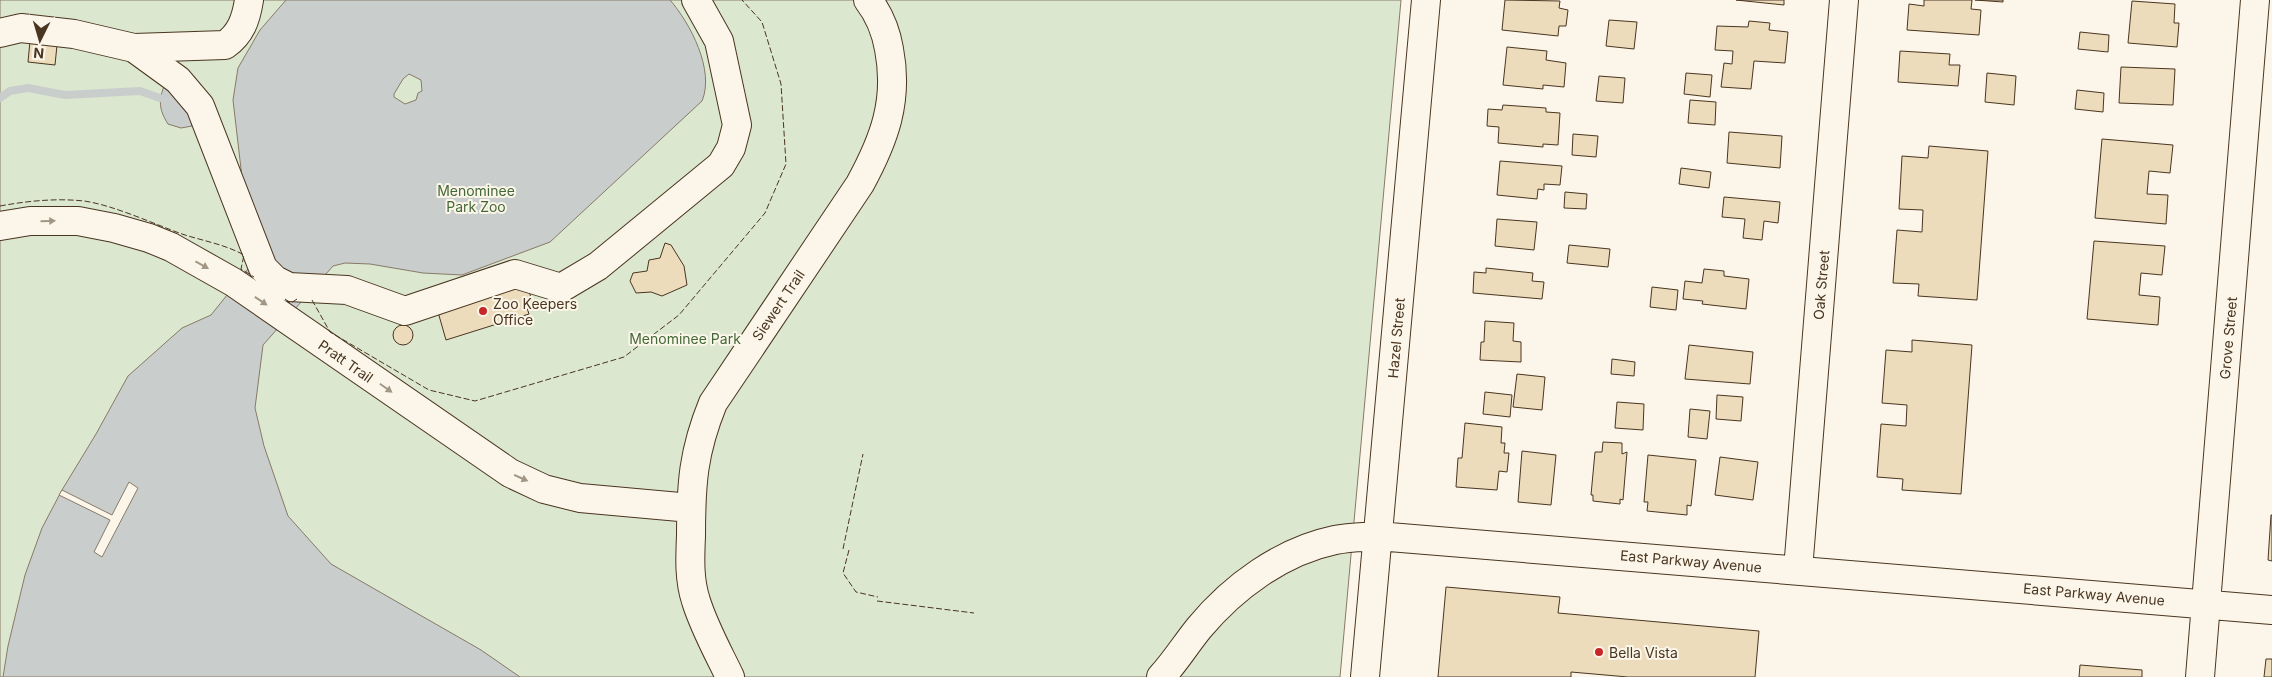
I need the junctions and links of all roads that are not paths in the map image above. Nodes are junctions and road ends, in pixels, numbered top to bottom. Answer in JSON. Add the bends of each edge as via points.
{"nodes":[{"id":1,"x":249,"y":0,"type":"edge"},
{"id":2,"x":696,"y":0,"type":"edge"},
{"id":3,"x":868,"y":0,"type":"edge"},
{"id":4,"x":1426,"y":0,"type":"edge"},
{"id":5,"x":1844,"y":0,"type":"edge"},
{"id":6,"x":2255,"y":0,"type":"edge"},
{"id":7,"x":7,"y":24,"type":"edge"},
{"id":8,"x":134,"y":48,"type":"junction"},
{"id":9,"x":0,"y":226,"type":"edge"},
{"id":10,"x":691,"y":508,"type":"junction"},
{"id":11,"x":1378,"y":536,"type":"junction"},
{"id":12,"x":1798,"y":570,"type":"junction"},
{"id":13,"x":2206,"y":603,"type":"junction"},
{"id":14,"x":2272,"y":610,"type":"edge"},
{"id":15,"x":730,"y":677,"type":"edge"},
{"id":16,"x":1161,"y":677,"type":"edge"},
{"id":17,"x":1365,"y":677,"type":"edge"},
{"id":18,"x":2200,"y":677,"type":"edge"}],
"edges":[{"from":1,"to":8,"type":"street","via":[[235,38],[225,44]]},
{"from":2,"to":8,"type":"street","via":[[719,41],[737,125],[731,148],[721,165],[606,260],[561,288],[515,274],[405,311],[347,290],[289,287],[275,280],[263,268],[200,106],[178,80]]},
{"from":3,"to":10,"type":"street","name":"Siewert Trail","via":[[887,38],[892,65],[893,95],[888,122],[860,184],[714,403],[702,431],[693,466]]},
{"from":4,"to":11,"type":"street","name":"Hazel Street"},
{"from":5,"to":12,"type":"street","name":"Oak Street"},
{"from":6,"to":13,"type":"street","name":"Grove Street"},
{"from":7,"to":8,"type":"street","via":[[74,34]]},
{"from":9,"to":10,"type":"street","name":"Pratt Trail","one_way":true,"via":[[54,220],[102,225],[149,238],[233,282],[510,473],[544,488],[580,498]]},
{"from":10,"to":15,"type":"street","name":"Siewert Trail","via":[[691,579],[696,600]]},
{"from":11,"to":12,"type":"street","name":"East Parkway Avenue"},
{"from":11,"to":16,"type":"street","name":"East Parkway Avenue","via":[[1329,542],[1262,571],[1230,596],[1199,628]]},
{"from":11,"to":17,"type":"street","name":"Hazel Street"},
{"from":12,"to":13,"type":"street","name":"East Parkway Avenue"},
{"from":13,"to":14,"type":"street","name":"East Parkway Avenue"},
{"from":13,"to":18,"type":"street","name":"Grove Street"}]}
